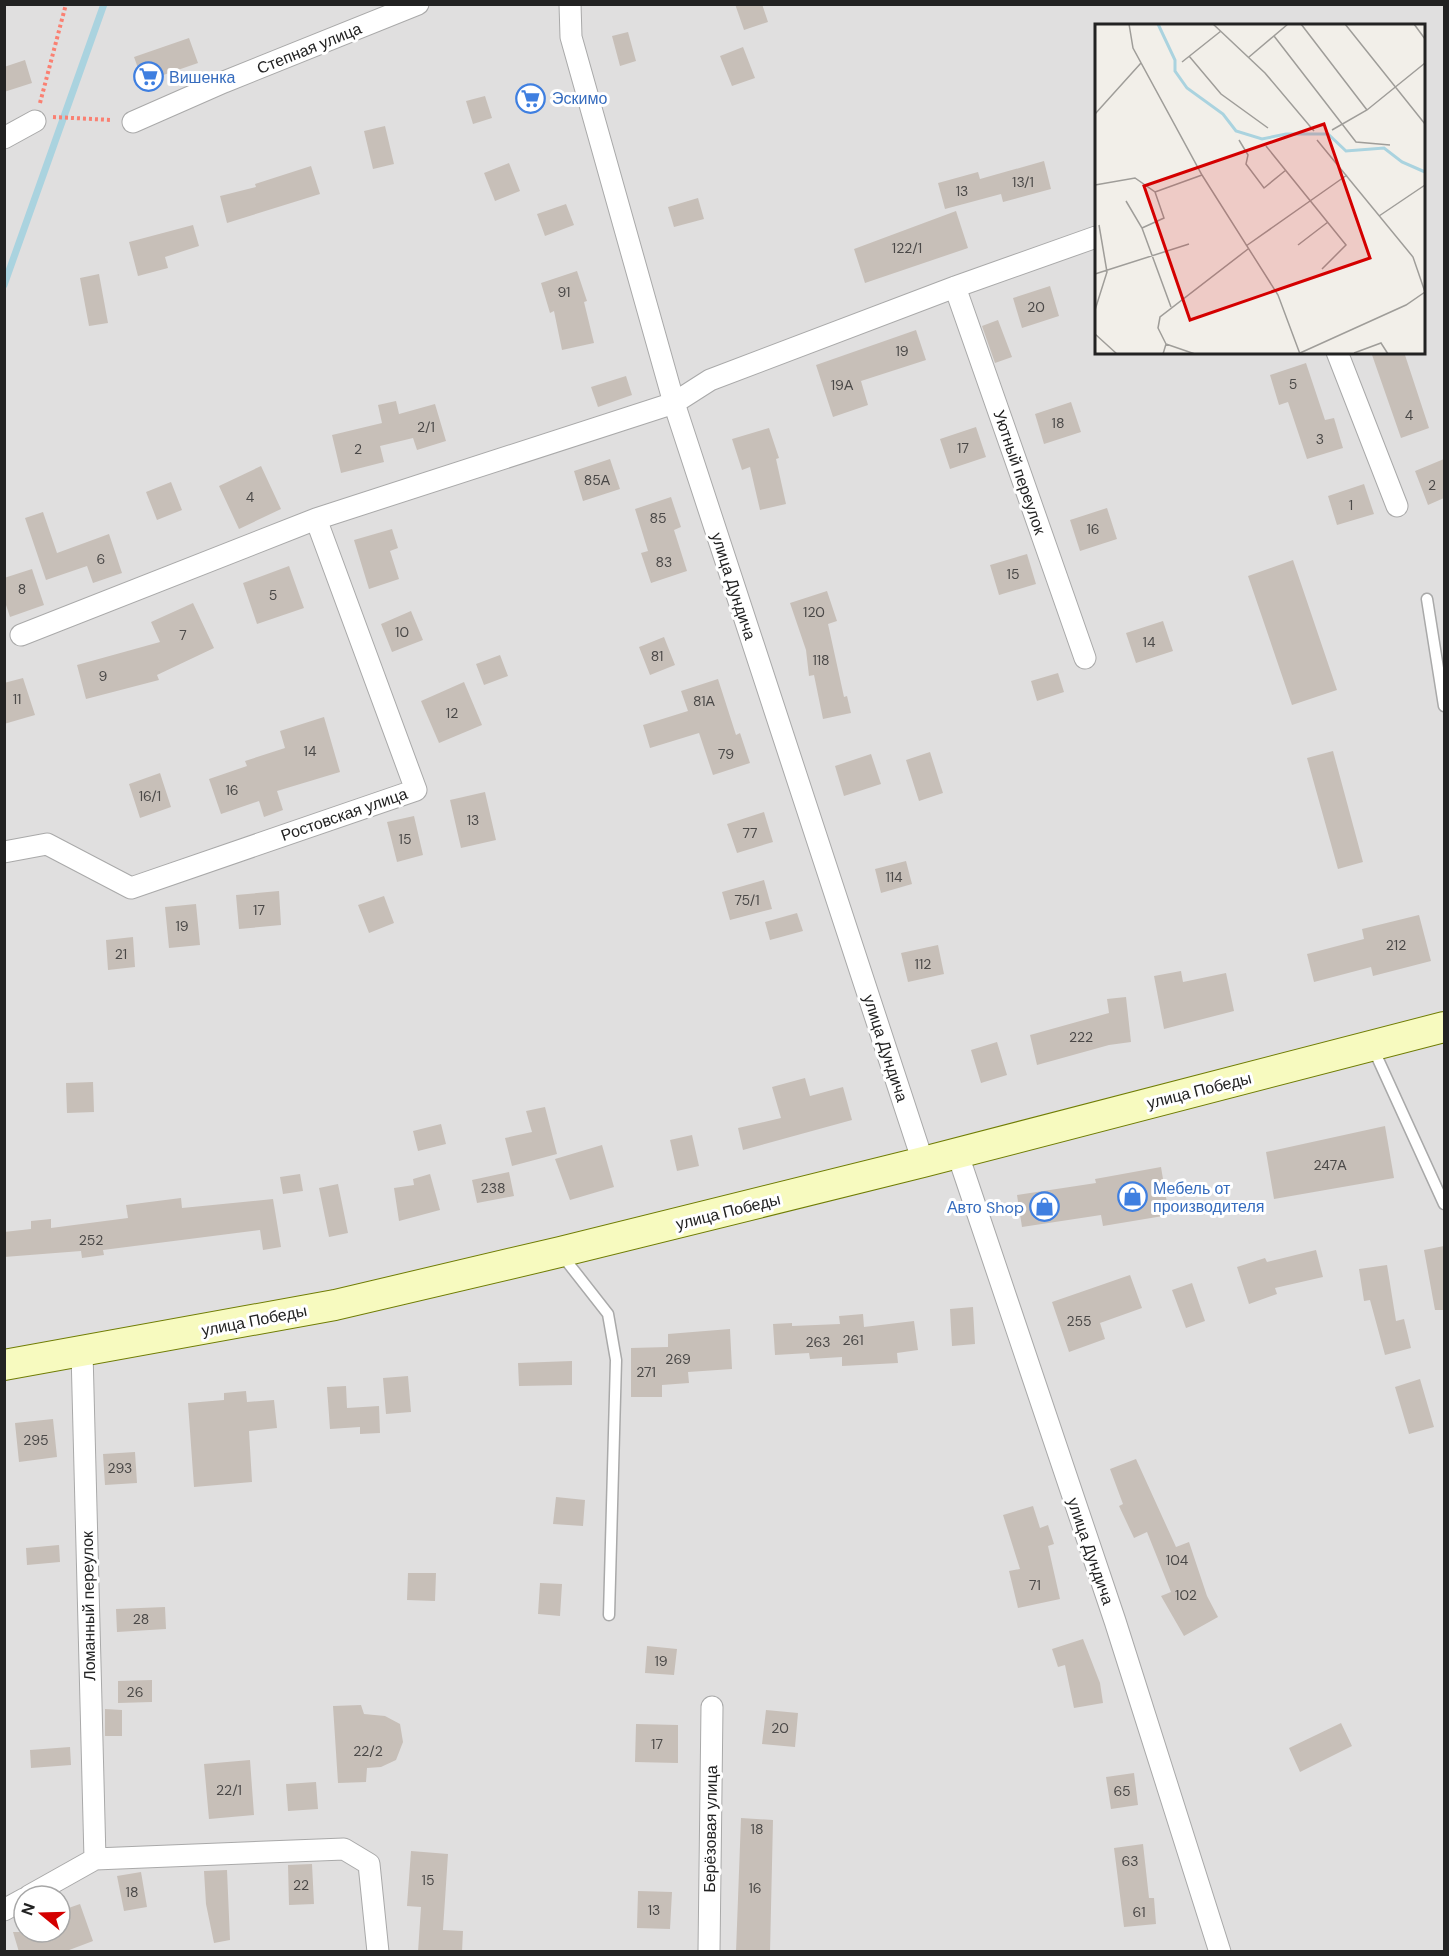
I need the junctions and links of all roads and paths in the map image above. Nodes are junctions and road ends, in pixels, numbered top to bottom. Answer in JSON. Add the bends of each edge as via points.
{"nodes":[{"id":1,"x":66,"y":4,"type":"edge"},
{"id":2,"x":418,"y":4,"type":"edge"},
{"id":3,"x":570,"y":4,"type":"edge"},
{"id":4,"x":43,"y":119,"type":"junction"},
{"id":5,"x":133,"y":122,"type":"joint"},
{"id":6,"x":4,"y":138,"type":"edge"},
{"id":7,"x":1095,"y":237,"type":"edge"},
{"id":8,"x":955,"y":287,"type":"junction"},
{"id":9,"x":1338,"y":354,"type":"edge"},
{"id":10,"x":674,"y":403,"type":"junction"},
{"id":11,"x":1397,"y":506,"type":"dead end"},
{"id":12,"x":316,"y":519,"type":"junction"},
{"id":13,"x":1427,"y":599,"type":"dead end"},
{"id":14,"x":21,"y":636,"type":"dead end"},
{"id":15,"x":1085,"y":658,"type":"dead end"},
{"id":16,"x":1444,"y":706,"type":"edge"},
{"id":17,"x":4,"y":852,"type":"edge"},
{"id":18,"x":1444,"y":1027,"type":"edge"},
{"id":19,"x":1372,"y":1046,"type":"junction"},
{"id":20,"x":957,"y":1152,"type":"junction"},
{"id":21,"x":924,"y":1162,"type":"junction"},
{"id":22,"x":1444,"y":1204,"type":"edge"},
{"id":23,"x":560,"y":1252,"type":"junction"},
{"id":24,"x":82,"y":1352,"type":"junction"},
{"id":25,"x":4,"y":1365,"type":"edge"},
{"id":26,"x":609,"y":1615,"type":"dead end"},
{"id":27,"x":712,"y":1707,"type":"dead end"},
{"id":28,"x":95,"y":1859,"type":"junction"},
{"id":29,"x":50,"y":1884,"type":"edge"},
{"id":30,"x":378,"y":1952,"type":"edge"},
{"id":31,"x":709,"y":1952,"type":"edge"},
{"id":32,"x":1220,"y":1952,"type":"edge"}],
"edges":[{"from":1,"to":4,"type":"path"},
{"from":2,"to":5,"type":"street","name":"Степная улица"},
{"from":3,"to":10,"type":"street","name":"улица Дундича","via":[[571,37]]},
{"from":4,"to":5,"type":"path"},
{"from":4,"to":6,"type":"street"},
{"from":7,"to":8,"type":"street"},
{"from":8,"to":10,"type":"street","via":[[711,380]]},
{"from":8,"to":15,"type":"street","name":"Уютный переулок"},
{"from":9,"to":11,"type":"street"},
{"from":10,"to":12,"type":"street"},
{"from":10,"to":21,"type":"street","name":"улица Дундича"},
{"from":12,"to":14,"type":"street"},
{"from":12,"to":17,"type":"street","name":"Ростовская улица","via":[[416,789],[131,888],[47,844]]},
{"from":13,"to":16,"type":"lane"},
{"from":18,"to":19,"type":"street","name":"улица Победы"},
{"from":19,"to":20,"type":"street","name":"улица Победы"},
{"from":19,"to":22,"type":"lane"},
{"from":20,"to":21,"type":"street","name":"улица Победы"},
{"from":20,"to":32,"type":"street","name":"улица Дундича","via":[[1115,1621]]},
{"from":21,"to":23,"type":"street","name":"улица Победы"},
{"from":23,"to":24,"type":"street","name":"улица Победы","via":[[335,1305]]},
{"from":23,"to":26,"type":"lane","via":[[608,1314],[616,1360]]},
{"from":24,"to":25,"type":"street","name":"улица Победы"},
{"from":24,"to":28,"type":"street","name":"Ломанный переулок"},
{"from":27,"to":31,"type":"street","name":"Берёзовая улица"},
{"from":28,"to":29,"type":"street"},
{"from":28,"to":30,"type":"street","via":[[344,1849],[369,1864]]}]}
